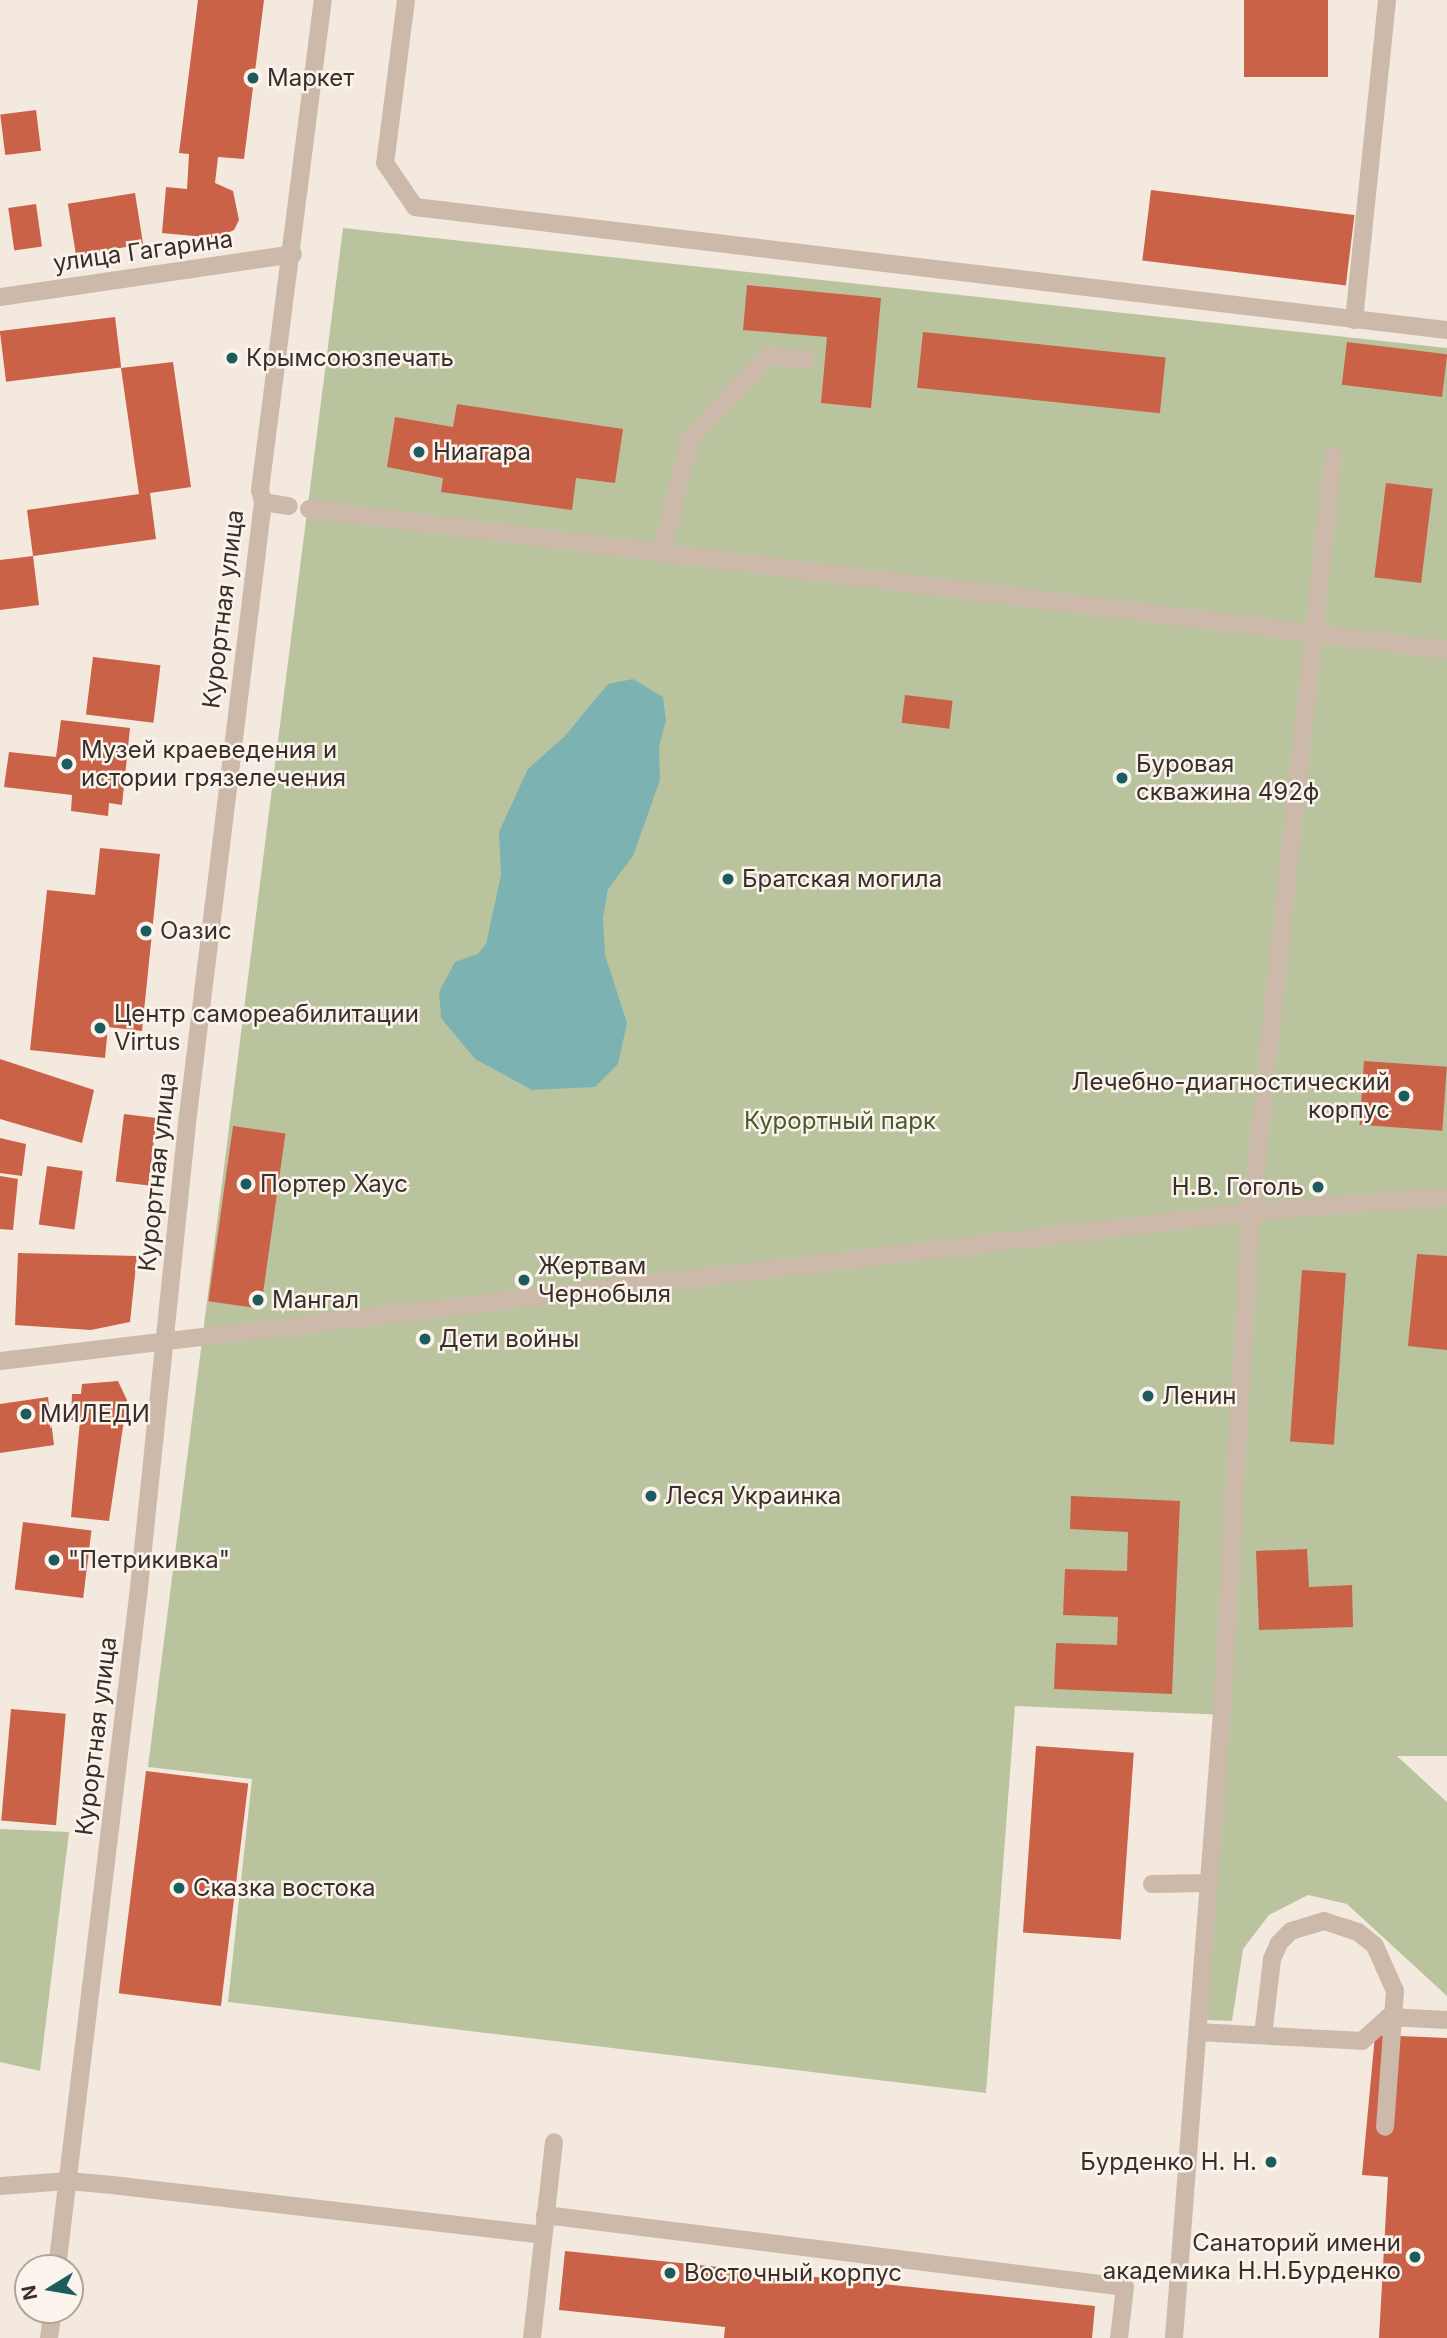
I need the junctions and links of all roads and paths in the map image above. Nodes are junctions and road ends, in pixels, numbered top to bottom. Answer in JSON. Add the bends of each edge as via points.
{"nodes":[{"id":1,"x":323,"y":0,"type":"edge"},
{"id":2,"x":406,"y":0,"type":"edge"},
{"id":3,"x":1387,"y":0,"type":"edge"},
{"id":4,"x":293,"y":254,"type":"junction"},
{"id":5,"x":0,"y":297,"type":"edge"},
{"id":6,"x":1354,"y":320,"type":"junction"},
{"id":7,"x":1447,"y":330,"type":"edge"},
{"id":8,"x":806,"y":359,"type":"dead end"},
{"id":9,"x":1333,"y":456,"type":"dead end"},
{"id":10,"x":263,"y":502,"type":"junction"},
{"id":11,"x":289,"y":506,"type":"dead end"},
{"id":12,"x":309,"y":509,"type":"dead end"},
{"id":13,"x":660,"y":554,"type":"junction"},
{"id":14,"x":1312,"y":636,"type":"junction"},
{"id":15,"x":1447,"y":650,"type":"edge"},
{"id":16,"x":1447,"y":1197,"type":"edge"},
{"id":17,"x":1251,"y":1212,"type":"junction"},
{"id":18,"x":164,"y":1342,"type":"junction"},
{"id":19,"x":0,"y":1361,"type":"edge"},
{"id":20,"x":1209,"y":1883,"type":"junction"},
{"id":21,"x":1152,"y":1884,"type":"dead end"},
{"id":22,"x":1447,"y":2020,"type":"edge"},
{"id":23,"x":1198,"y":2032,"type":"junction"},
{"id":24,"x":1263,"y":2035,"type":"junction"},
{"id":25,"x":1385,"y":2127,"type":"dead end"},
{"id":26,"x":554,"y":2142,"type":"dead end"},
{"id":27,"x":68,"y":2181,"type":"junction"},
{"id":28,"x":0,"y":2186,"type":"edge"},
{"id":29,"x":545,"y":2216,"type":"junction"},
{"id":30,"x":543,"y":2235,"type":"junction"},
{"id":31,"x":59,"y":2254,"type":"edge"},
{"id":32,"x":532,"y":2338,"type":"edge"},
{"id":33,"x":1119,"y":2338,"type":"edge"},
{"id":34,"x":1174,"y":2338,"type":"edge"}],
"edges":[{"from":1,"to":4,"type":"street","name":"Курортная улица"},
{"from":2,"to":6,"type":"street","via":[[385,163],[415,207]]},
{"from":3,"to":6,"type":"street"},
{"from":4,"to":5,"type":"street","name":"улица Гагарина"},
{"from":4,"to":10,"type":"street","name":"Курортная улица","via":[[260,490]]},
{"from":6,"to":7,"type":"street"},
{"from":8,"to":13,"type":"street","via":[[768,356],[691,439]]},
{"from":9,"to":14,"type":"street"},
{"from":10,"to":11,"type":"street"},
{"from":10,"to":18,"type":"street","name":"Курортная улица","via":[[246,615]]},
{"from":12,"to":13,"type":"street"},
{"from":13,"to":14,"type":"street"},
{"from":14,"to":15,"type":"street"},
{"from":14,"to":17,"type":"street"},
{"from":16,"to":17,"type":"street"},
{"from":17,"to":18,"type":"street"},
{"from":17,"to":20,"type":"street"},
{"from":18,"to":19,"type":"street"},
{"from":18,"to":27,"type":"street","name":"Курортная улица"},
{"from":20,"to":21,"type":"street"},
{"from":20,"to":23,"type":"street"},
{"from":22,"to":24,"type":"street","via":[[1388,2017],[1362,2041]]},
{"from":23,"to":24,"type":"street"},
{"from":23,"to":34,"type":"street"},
{"from":24,"to":25,"type":"street","via":[[1266,1993],[1279,1943],[1299,1928],[1324,1922],[1343,1923],[1375,1946],[1395,1991]]},
{"from":26,"to":29,"type":"street"},
{"from":27,"to":28,"type":"street"},
{"from":27,"to":30,"type":"street"},
{"from":27,"to":31,"type":"street","name":"Курортная улица"},
{"from":29,"to":30,"type":"street"},
{"from":29,"to":33,"type":"street","via":[[1125,2287]]},
{"from":30,"to":32,"type":"street"}]}
